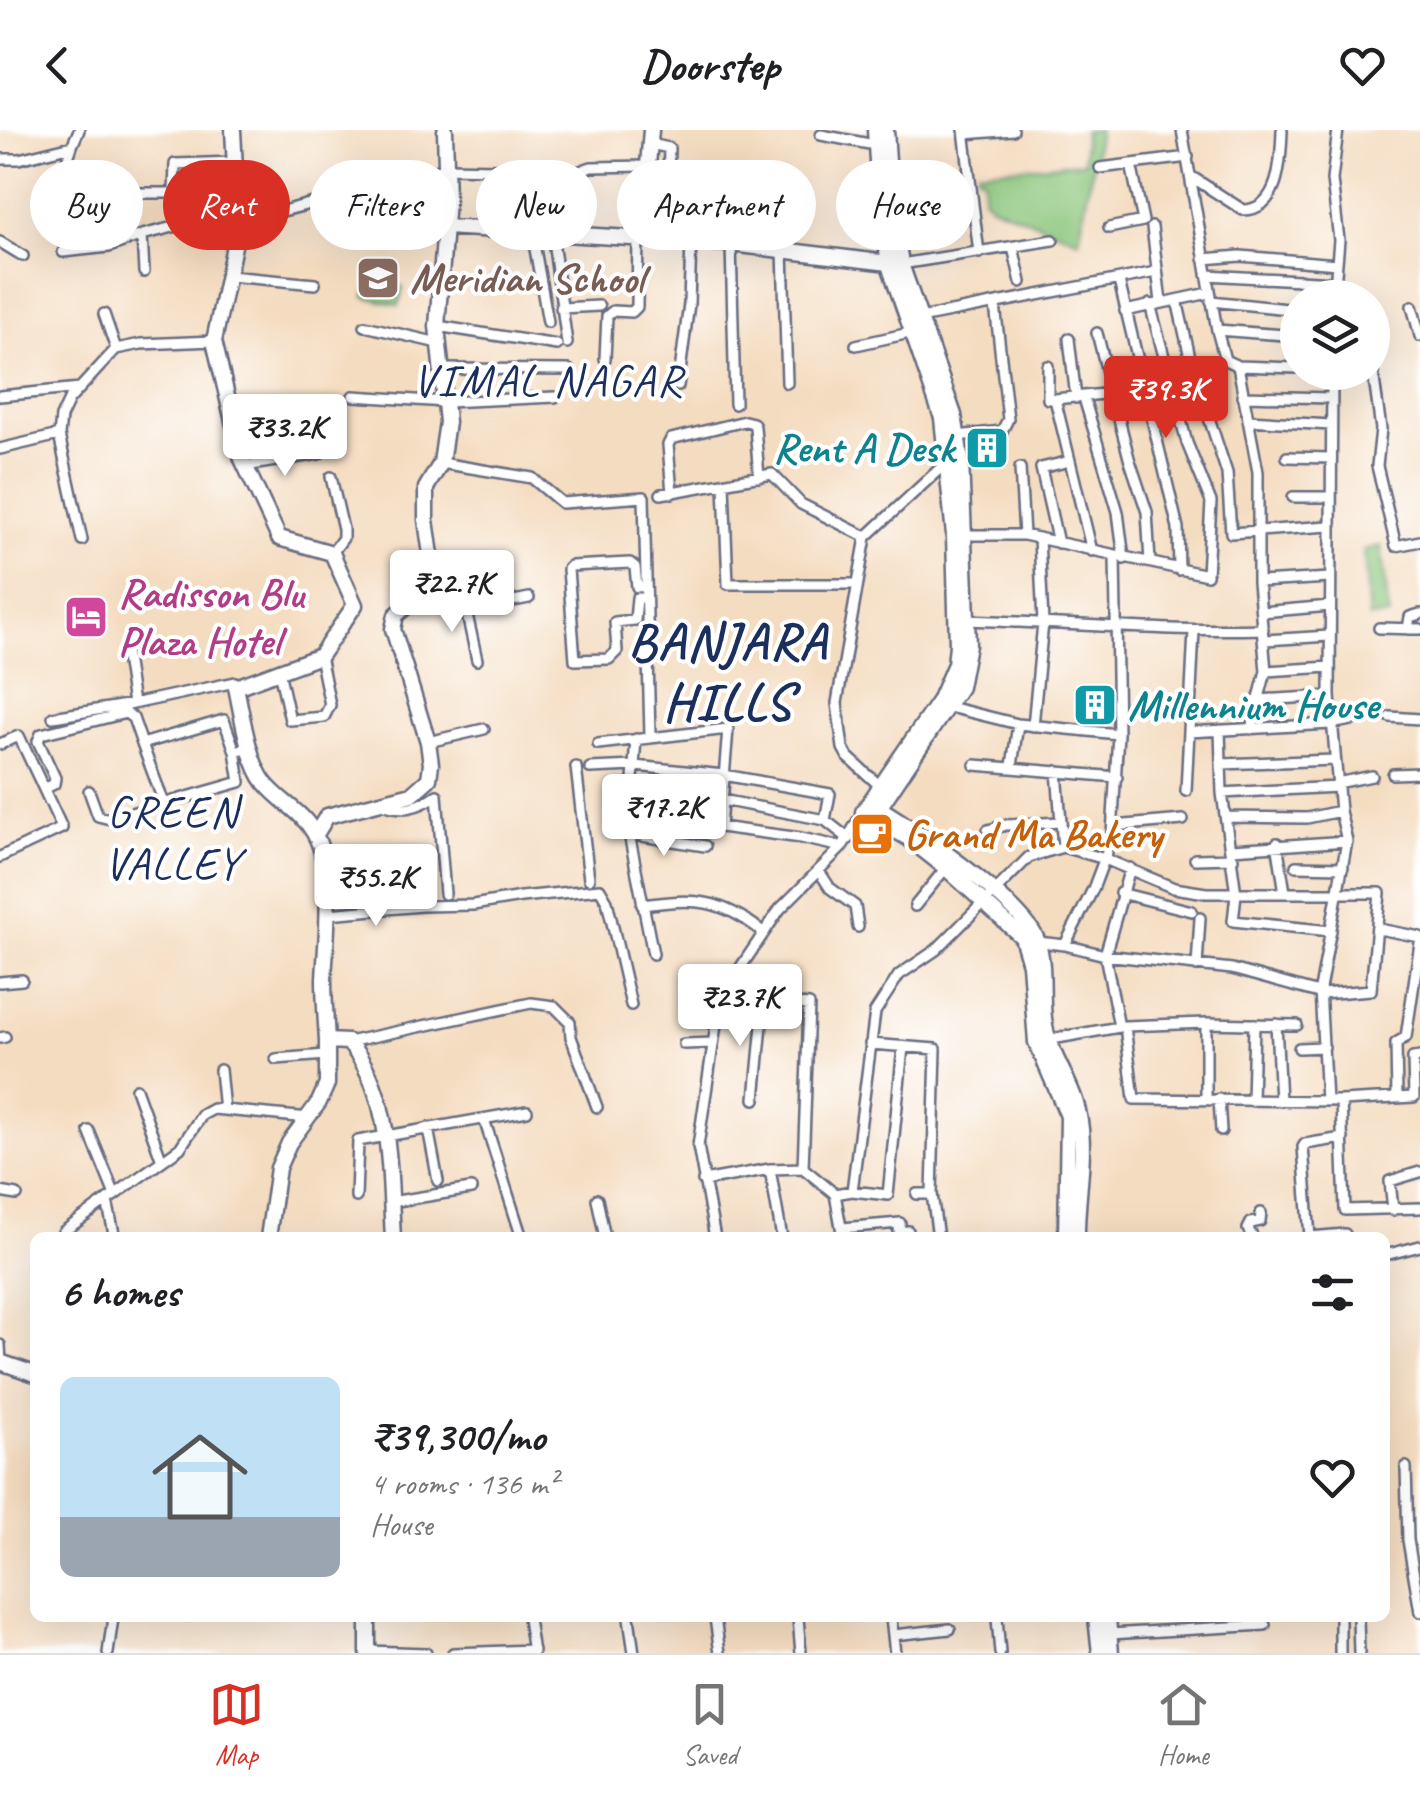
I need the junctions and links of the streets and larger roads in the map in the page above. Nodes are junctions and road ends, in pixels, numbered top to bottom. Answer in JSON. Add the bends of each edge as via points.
{"nodes":[{"id":1,"x":79,"y":130,"type":"edge"},
{"id":2,"x":234,"y":130,"type":"edge"},
{"id":3,"x":446,"y":130,"type":"edge"},
{"id":4,"x":886,"y":130,"type":"edge"},
{"id":5,"x":1013,"y":130,"type":"edge"},
{"id":6,"x":1182,"y":130,"type":"edge"},
{"id":7,"x":1282,"y":130,"type":"edge"},
{"id":8,"x":1338,"y":130,"type":"edge"},
{"id":9,"x":965,"y":132,"type":"edge"},
{"id":10,"x":821,"y":135,"type":"dead end"},
{"id":11,"x":651,"y":137,"type":"edge"},
{"id":12,"x":875,"y":138,"type":"edge"},
{"id":13,"x":72,"y":146,"type":"junction"},
{"id":14,"x":1188,"y":157,"type":"junction"},
{"id":15,"x":0,"y":159,"type":"edge"},
{"id":16,"x":67,"y":160,"type":"edge"},
{"id":17,"x":234,"y":160,"type":"edge"},
{"id":18,"x":446,"y":160,"type":"edge"},
{"id":19,"x":668,"y":160,"type":"edge"},
{"id":20,"x":1131,"y":164,"type":"junction"},
{"id":21,"x":1100,"y":168,"type":"dead end"},
{"id":22,"x":1192,"y":178,"type":"junction"},
{"id":23,"x":1152,"y":227,"type":"dead end"},
{"id":24,"x":1109,"y":228,"type":"dead end"},
{"id":25,"x":1054,"y":240,"type":"dead end"},
{"id":26,"x":0,"y":242,"type":"edge"},
{"id":27,"x":1014,"y":247,"type":"junction"},
{"id":28,"x":81,"y":250,"type":"edge"},
{"id":29,"x":143,"y":250,"type":"edge"},
{"id":30,"x":232,"y":250,"type":"edge"},
{"id":31,"x":442,"y":250,"type":"edge"},
{"id":32,"x":535,"y":250,"type":"edge"},
{"id":33,"x":554,"y":250,"type":"edge"},
{"id":34,"x":639,"y":250,"type":"edge"},
{"id":35,"x":691,"y":250,"type":"edge"},
{"id":36,"x":731,"y":250,"type":"edge"},
{"id":37,"x":783,"y":250,"type":"joint"},
{"id":38,"x":63,"y":252,"type":"dead end"},
{"id":39,"x":978,"y":253,"type":"junction"},
{"id":40,"x":22,"y":256,"type":"dead end"},
{"id":41,"x":1204,"y":260,"type":"junction"},
{"id":42,"x":895,"y":264,"type":"junction"},
{"id":43,"x":1337,"y":264,"type":"junction"},
{"id":44,"x":144,"y":272,"type":"dead end"},
{"id":45,"x":1156,"y":272,"type":"junction"},
{"id":46,"x":1206,"y":275,"type":"junction"},
{"id":47,"x":229,"y":276,"type":"junction"},
{"id":48,"x":1298,"y":280,"type":"edge"},
{"id":49,"x":1335,"y":280,"type":"edge"},
{"id":50,"x":1119,"y":281,"type":"junction"},
{"id":51,"x":1021,"y":282,"type":"dead end"},
{"id":52,"x":315,"y":284,"type":"dead end"},
{"id":53,"x":1210,"y":297,"type":"junction"},
{"id":54,"x":1177,"y":300,"type":"junction"},
{"id":55,"x":1162,"y":302,"type":"junction"},
{"id":56,"x":1150,"y":304,"type":"junction"},
{"id":57,"x":995,"y":305,"type":"junction"},
{"id":58,"x":600,"y":306,"type":"dead end"},
{"id":59,"x":1412,"y":306,"type":"dead end"},
{"id":60,"x":1280,"y":307,"type":"edge"},
{"id":61,"x":562,"y":308,"type":"junction"},
{"id":62,"x":1125,"y":311,"type":"junction"},
{"id":63,"x":104,"y":314,"type":"dead end"},
{"id":64,"x":548,"y":322,"type":"dead end"},
{"id":65,"x":917,"y":325,"type":"junction"},
{"id":66,"x":365,"y":326,"type":"dead end"},
{"id":67,"x":437,"y":326,"type":"junction"},
{"id":68,"x":1217,"y":330,"type":"junction"},
{"id":69,"x":1097,"y":333,"type":"dead end"},
{"id":70,"x":1280,"y":335,"type":"edge"},
{"id":71,"x":1420,"y":336,"type":"edge"},
{"id":72,"x":1069,"y":340,"type":"dead end"},
{"id":73,"x":214,"y":341,"type":"junction"},
{"id":74,"x":438,"y":343,"type":"junction"},
{"id":75,"x":856,"y":346,"type":"dead end"},
{"id":76,"x":116,"y":350,"type":"junction"},
{"id":77,"x":605,"y":359,"type":"dead end"},
{"id":78,"x":1225,"y":360,"type":"junction"},
{"id":79,"x":1048,"y":366,"type":"dead end"},
{"id":80,"x":1192,"y":366,"type":"junction"},
{"id":81,"x":1238,"y":366,"type":"junction"},
{"id":82,"x":1280,"y":367,"type":"edge"},
{"id":83,"x":442,"y":369,"type":"junction"},
{"id":84,"x":569,"y":370,"type":"dead end"},
{"id":85,"x":1166,"y":374,"type":"junction"},
{"id":86,"x":1141,"y":382,"type":"junction"},
{"id":87,"x":787,"y":383,"type":"dead end"},
{"id":88,"x":678,"y":386,"type":"dead end"},
{"id":89,"x":80,"y":388,"type":"junction"},
{"id":90,"x":1331,"y":390,"type":"edge"},
{"id":91,"x":1376,"y":390,"type":"edge"},
{"id":92,"x":1112,"y":394,"type":"junction"},
{"id":93,"x":0,"y":396,"type":"edge"},
{"id":94,"x":353,"y":396,"type":"dead end"},
{"id":95,"x":1243,"y":396,"type":"junction"},
{"id":96,"x":555,"y":397,"type":"dead end"},
{"id":97,"x":1080,"y":398,"type":"junction"},
{"id":98,"x":1331,"y":398,"type":"junction"},
{"id":99,"x":1055,"y":399,"type":"junction"},
{"id":100,"x":446,"y":402,"type":"junction"},
{"id":101,"x":735,"y":404,"type":"dead end"},
{"id":102,"x":1248,"y":420,"type":"junction"},
{"id":103,"x":1331,"y":425,"type":"junction"},
{"id":104,"x":58,"y":435,"type":"junction"},
{"id":105,"x":957,"y":436,"type":"junction"},
{"id":106,"x":0,"y":450,"type":"edge"},
{"id":107,"x":319,"y":454,"type":"dead end"},
{"id":108,"x":1288,"y":457,"type":"dead end"},
{"id":109,"x":1331,"y":458,"type":"junction"},
{"id":110,"x":954,"y":460,"type":"junction"},
{"id":111,"x":1070,"y":461,"type":"junction"},
{"id":112,"x":440,"y":463,"type":"junction"},
{"id":113,"x":246,"y":466,"type":"junction"},
{"id":114,"x":1020,"y":468,"type":"dead end"},
{"id":115,"x":331,"y":477,"type":"dead end"},
{"id":116,"x":759,"y":477,"type":"junction"},
{"id":117,"x":724,"y":484,"type":"junction"},
{"id":118,"x":1294,"y":497,"type":"dead end"},
{"id":119,"x":1330,"y":497,"type":"junction"},
{"id":120,"x":1330,"y":526,"type":"junction"},
{"id":121,"x":1260,"y":532,"type":"junction"},
{"id":122,"x":960,"y":535,"type":"junction"},
{"id":123,"x":1024,"y":535,"type":"junction"},
{"id":124,"x":866,"y":537,"type":"junction"},
{"id":125,"x":1039,"y":538,"type":"junction"},
{"id":126,"x":82,"y":540,"type":"dead end"},
{"id":127,"x":1420,"y":541,"type":"edge"},
{"id":128,"x":1058,"y":542,"type":"junction"},
{"id":129,"x":1092,"y":551,"type":"junction"},
{"id":130,"x":332,"y":553,"type":"junction"},
{"id":131,"x":1120,"y":557,"type":"junction"},
{"id":132,"x":1150,"y":562,"type":"junction"},
{"id":133,"x":1178,"y":570,"type":"junction"},
{"id":134,"x":1330,"y":578,"type":"junction"},
{"id":135,"x":435,"y":582,"type":"junction"},
{"id":136,"x":1258,"y":582,"type":"junction"},
{"id":137,"x":858,"y":584,"type":"junction"},
{"id":138,"x":646,"y":592,"type":"junction"},
{"id":139,"x":529,"y":598,"type":"dead end"},
{"id":140,"x":464,"y":601,"type":"junction"},
{"id":141,"x":1330,"y":606,"type":"junction"},
{"id":142,"x":1261,"y":612,"type":"junction"},
{"id":143,"x":1420,"y":614,"type":"edge"},
{"id":144,"x":962,"y":620,"type":"junction"},
{"id":145,"x":1043,"y":623,"type":"junction"},
{"id":146,"x":1116,"y":624,"type":"junction"},
{"id":147,"x":1380,"y":628,"type":"dead end"},
{"id":148,"x":1263,"y":629,"type":"junction"},
{"id":149,"x":1408,"y":629,"type":"junction"},
{"id":150,"x":1420,"y":629,"type":"edge"},
{"id":151,"x":1194,"y":631,"type":"junction"},
{"id":152,"x":1330,"y":636,"type":"junction"},
{"id":153,"x":1265,"y":640,"type":"junction"},
{"id":154,"x":124,"y":650,"type":"dead end"},
{"id":155,"x":320,"y":656,"type":"junction"},
{"id":156,"x":477,"y":660,"type":"dead end"},
{"id":157,"x":1330,"y":666,"type":"junction"},
{"id":158,"x":279,"y":671,"type":"junction"},
{"id":159,"x":1266,"y":671,"type":"junction"},
{"id":160,"x":235,"y":682,"type":"dead end"},
{"id":161,"x":1330,"y":696,"type":"junction"},
{"id":162,"x":1257,"y":700,"type":"junction"},
{"id":163,"x":133,"y":704,"type":"junction"},
{"id":164,"x":948,"y":707,"type":"junction"},
{"id":165,"x":1378,"y":715,"type":"dead end"},
{"id":166,"x":53,"y":717,"type":"dead end"},
{"id":167,"x":1390,"y":717,"type":"dead end"},
{"id":168,"x":1420,"y":719,"type":"edge"},
{"id":169,"x":1018,"y":724,"type":"junction"},
{"id":170,"x":1331,"y":724,"type":"junction"},
{"id":171,"x":1033,"y":726,"type":"junction"},
{"id":172,"x":484,"y":729,"type":"dead end"},
{"id":173,"x":1251,"y":729,"type":"junction"},
{"id":174,"x":1220,"y":730,"type":"junction"},
{"id":175,"x":1189,"y":732,"type":"junction"},
{"id":176,"x":1118,"y":734,"type":"junction"},
{"id":177,"x":650,"y":736,"type":"junction"},
{"id":178,"x":636,"y":739,"type":"junction"},
{"id":179,"x":428,"y":742,"type":"junction"},
{"id":180,"x":0,"y":744,"type":"edge"},
{"id":181,"x":142,"y":744,"type":"junction"},
{"id":182,"x":598,"y":744,"type":"dead end"},
{"id":183,"x":242,"y":749,"type":"junction"},
{"id":184,"x":1335,"y":760,"type":"junction"},
{"id":185,"x":1221,"y":764,"type":"junction"},
{"id":186,"x":975,"y":765,"type":"dead end"},
{"id":187,"x":634,"y":766,"type":"junction"},
{"id":188,"x":1012,"y":766,"type":"junction"},
{"id":189,"x":576,"y":767,"type":"dead end"},
{"id":190,"x":590,"y":768,"type":"dead end"},
{"id":191,"x":1057,"y":771,"type":"junction"},
{"id":192,"x":1393,"y":774,"type":"dead end"},
{"id":193,"x":1420,"y":774,"type":"edge"},
{"id":194,"x":724,"y":775,"type":"junction"},
{"id":195,"x":1117,"y":776,"type":"junction"},
{"id":196,"x":1372,"y":776,"type":"dead end"},
{"id":197,"x":879,"y":785,"type":"junction"},
{"id":198,"x":1337,"y":785,"type":"junction"},
{"id":199,"x":44,"y":789,"type":"junction"},
{"id":200,"x":632,"y":790,"type":"junction"},
{"id":201,"x":1186,"y":791,"type":"dead end"},
{"id":202,"x":88,"y":792,"type":"dead end"},
{"id":203,"x":1222,"y":792,"type":"junction"},
{"id":204,"x":722,"y":800,"type":"junction"},
{"id":205,"x":380,"y":803,"type":"junction"},
{"id":206,"x":164,"y":804,"type":"junction"},
{"id":207,"x":871,"y":810,"type":"junction"},
{"id":208,"x":1340,"y":810,"type":"junction"},
{"id":209,"x":1227,"y":818,"type":"junction"},
{"id":210,"x":825,"y":820,"type":"junction"},
{"id":211,"x":1183,"y":820,"type":"dead end"},
{"id":212,"x":1061,"y":822,"type":"junction"},
{"id":213,"x":988,"y":830,"type":"dead end"},
{"id":214,"x":316,"y":834,"type":"junction"},
{"id":215,"x":629,"y":834,"type":"junction"},
{"id":216,"x":1347,"y":841,"type":"junction"},
{"id":217,"x":845,"y":843,"type":"junction"},
{"id":218,"x":1277,"y":843,"type":"junction"},
{"id":219,"x":705,"y":846,"type":"dead end"},
{"id":220,"x":1063,"y":848,"type":"junction"},
{"id":221,"x":1233,"y":854,"type":"junction"},
{"id":222,"x":1106,"y":855,"type":"junction"},
{"id":223,"x":0,"y":858,"type":"edge"},
{"id":224,"x":1195,"y":859,"type":"dead end"},
{"id":225,"x":950,"y":863,"type":"junction"},
{"id":226,"x":1296,"y":866,"type":"dead end"},
{"id":227,"x":1342,"y":866,"type":"junction"},
{"id":228,"x":1130,"y":868,"type":"junction"},
{"id":229,"x":819,"y":871,"type":"junction"},
{"id":230,"x":589,"y":879,"type":"dead end"},
{"id":231,"x":1285,"y":892,"type":"junction"},
{"id":232,"x":1338,"y":892,"type":"junction"},
{"id":233,"x":445,"y":894,"type":"dead end"},
{"id":234,"x":1120,"y":894,"type":"junction"},
{"id":235,"x":1236,"y":894,"type":"junction"},
{"id":236,"x":988,"y":897,"type":"junction"},
{"id":237,"x":642,"y":905,"type":"junction"},
{"id":238,"x":915,"y":906,"type":"dead end"},
{"id":239,"x":327,"y":914,"type":"junction"},
{"id":240,"x":858,"y":927,"type":"dead end"},
{"id":241,"x":1330,"y":930,"type":"junction"},
{"id":242,"x":1379,"y":930,"type":"junction"},
{"id":243,"x":763,"y":932,"type":"junction"},
{"id":244,"x":1420,"y":940,"type":"edge"},
{"id":245,"x":1038,"y":942,"type":"junction"},
{"id":246,"x":1065,"y":944,"type":"junction"},
{"id":247,"x":653,"y":954,"type":"dead end"},
{"id":248,"x":1105,"y":954,"type":"junction"},
{"id":249,"x":1197,"y":966,"type":"junction"},
{"id":250,"x":1418,"y":968,"type":"edge"},
{"id":251,"x":22,"y":980,"type":"dead end"},
{"id":252,"x":0,"y":982,"type":"edge"},
{"id":253,"x":1322,"y":994,"type":"junction"},
{"id":254,"x":720,"y":998,"type":"junction"},
{"id":255,"x":764,"y":1003,"type":"junction"},
{"id":256,"x":631,"y":1005,"type":"dead end"},
{"id":257,"x":1206,"y":1023,"type":"junction"},
{"id":258,"x":1254,"y":1024,"type":"junction"},
{"id":259,"x":1276,"y":1024,"type":"junction"},
{"id":260,"x":1297,"y":1025,"type":"dead end"},
{"id":261,"x":1122,"y":1026,"type":"junction"},
{"id":262,"x":1042,"y":1041,"type":"junction"},
{"id":263,"x":348,"y":1042,"type":"junction"},
{"id":264,"x":714,"y":1043,"type":"junction"},
{"id":265,"x":684,"y":1044,"type":"dead end"},
{"id":266,"x":870,"y":1044,"type":"junction"},
{"id":267,"x":903,"y":1047,"type":"junction"},
{"id":268,"x":1324,"y":1047,"type":"junction"},
{"id":269,"x":326,"y":1048,"type":"junction"},
{"id":270,"x":1299,"y":1048,"type":"dead end"},
{"id":271,"x":1420,"y":1057,"type":"edge"},
{"id":272,"x":276,"y":1059,"type":"dead end"},
{"id":273,"x":220,"y":1070,"type":"dead end"},
{"id":274,"x":136,"y":1089,"type":"dead end"},
{"id":275,"x":1397,"y":1098,"type":"junction"},
{"id":276,"x":1219,"y":1099,"type":"junction"},
{"id":277,"x":755,"y":1100,"type":"dead end"},
{"id":278,"x":1206,"y":1100,"type":"junction"},
{"id":279,"x":1280,"y":1100,"type":"junction"},
{"id":280,"x":1252,"y":1101,"type":"junction"},
{"id":281,"x":1326,"y":1101,"type":"junction"},
{"id":282,"x":1341,"y":1101,"type":"junction"},
{"id":283,"x":597,"y":1106,"type":"dead end"},
{"id":284,"x":224,"y":1110,"type":"junction"},
{"id":285,"x":526,"y":1111,"type":"dead end"},
{"id":286,"x":309,"y":1118,"type":"junction"},
{"id":287,"x":484,"y":1118,"type":"junction"},
{"id":288,"x":428,"y":1128,"type":"junction"},
{"id":289,"x":88,"y":1131,"type":"dead end"},
{"id":290,"x":1220,"y":1131,"type":"dead end"},
{"id":291,"x":388,"y":1135,"type":"junction"},
{"id":292,"x":1342,"y":1138,"type":"junction"},
{"id":293,"x":162,"y":1161,"type":"junction"},
{"id":294,"x":804,"y":1168,"type":"junction"},
{"id":295,"x":770,"y":1169,"type":"junction"},
{"id":296,"x":1420,"y":1172,"type":"edge"},
{"id":297,"x":704,"y":1181,"type":"junction"},
{"id":298,"x":438,"y":1182,"type":"dead end"},
{"id":299,"x":471,"y":1189,"type":"dead end"},
{"id":300,"x":0,"y":1192,"type":"edge"},
{"id":301,"x":852,"y":1192,"type":"junction"},
{"id":302,"x":835,"y":1194,"type":"junction"},
{"id":303,"x":916,"y":1194,"type":"dead end"},
{"id":304,"x":932,"y":1194,"type":"junction"},
{"id":305,"x":17,"y":1195,"type":"dead end"},
{"id":306,"x":356,"y":1197,"type":"dead end"},
{"id":307,"x":111,"y":1198,"type":"junction"},
{"id":308,"x":597,"y":1199,"type":"dead end"},
{"id":309,"x":391,"y":1202,"type":"junction"},
{"id":310,"x":1420,"y":1208,"type":"edge"},
{"id":311,"x":1346,"y":1210,"type":"junction"},
{"id":312,"x":1393,"y":1210,"type":"junction"},
{"id":313,"x":1261,"y":1214,"type":"dead end"},
{"id":314,"x":63,"y":1232,"type":"dead end"},
{"id":315,"x":114,"y":1232,"type":"edge"},
{"id":316,"x":269,"y":1232,"type":"edge"},
{"id":317,"x":393,"y":1232,"type":"edge"},
{"id":318,"x":520,"y":1232,"type":"edge"},
{"id":319,"x":604,"y":1232,"type":"edge"},
{"id":320,"x":715,"y":1232,"type":"edge"},
{"id":321,"x":781,"y":1232,"type":"edge"},
{"id":322,"x":843,"y":1232,"type":"edge"},
{"id":323,"x":849,"y":1232,"type":"edge"},
{"id":324,"x":899,"y":1232,"type":"edge"},
{"id":325,"x":937,"y":1232,"type":"edge"},
{"id":326,"x":1066,"y":1232,"type":"edge"},
{"id":327,"x":1078,"y":1232,"type":"edge"},
{"id":328,"x":1250,"y":1232,"type":"edge"},
{"id":329,"x":1310,"y":1232,"type":"edge"},
{"id":330,"x":1345,"y":1232,"type":"edge"},
{"id":331,"x":1420,"y":1246,"type":"edge"},
{"id":332,"x":1390,"y":1254,"type":"edge"},
{"id":333,"x":0,"y":1345,"type":"edge"},
{"id":334,"x":0,"y":1362,"type":"edge"},
{"id":335,"x":30,"y":1372,"type":"edge"},
{"id":336,"x":1406,"y":1467,"type":"dead end"},
{"id":337,"x":1420,"y":1539,"type":"edge"},
{"id":338,"x":1408,"y":1540,"type":"junction"},
{"id":339,"x":1420,"y":1612,"type":"edge"},
{"id":340,"x":112,"y":1622,"type":"edge"},
{"id":341,"x":368,"y":1622,"type":"edge"},
{"id":342,"x":529,"y":1622,"type":"edge"},
{"id":343,"x":630,"y":1622,"type":"edge"},
{"id":344,"x":716,"y":1622,"type":"edge"},
{"id":345,"x":798,"y":1622,"type":"edge"},
{"id":346,"x":892,"y":1622,"type":"edge"},
{"id":347,"x":997,"y":1622,"type":"edge"},
{"id":348,"x":1096,"y":1622,"type":"edge"},
{"id":349,"x":1108,"y":1622,"type":"edge"},
{"id":350,"x":1340,"y":1622,"type":"edge"},
{"id":351,"x":1358,"y":1622,"type":"edge"},
{"id":352,"x":1265,"y":1625,"type":"dead end"},
{"id":353,"x":950,"y":1629,"type":"dead end"},
{"id":354,"x":1109,"y":1634,"type":"junction"},
{"id":355,"x":894,"y":1635,"type":"junction"},
{"id":356,"x":533,"y":1651,"type":"edge"},
{"id":357,"x":368,"y":1652,"type":"edge"},
{"id":358,"x":108,"y":1653,"type":"edge"},
{"id":359,"x":426,"y":1653,"type":"edge"},
{"id":360,"x":452,"y":1653,"type":"edge"},
{"id":361,"x":634,"y":1653,"type":"edge"},
{"id":362,"x":720,"y":1653,"type":"edge"},
{"id":363,"x":801,"y":1653,"type":"edge"},
{"id":364,"x":895,"y":1653,"type":"edge"},
{"id":365,"x":1000,"y":1653,"type":"edge"},
{"id":366,"x":1100,"y":1653,"type":"edge"},
{"id":367,"x":1111,"y":1653,"type":"edge"},
{"id":368,"x":1340,"y":1653,"type":"edge"},
{"id":369,"x":1359,"y":1653,"type":"edge"}],
"edges":[{"from":1,"to":13,"type":"street"},
{"from":2,"to":17,"type":"street"},
{"from":3,"to":18,"type":"street"},
{"from":4,"to":42,"type":"street"},
{"from":5,"to":9,"type":"street"},
{"from":6,"to":14,"type":"street"},
{"from":7,"to":22,"type":"street","via":[[1270,200],[1260,207],[1242,210]]},
{"from":8,"to":43,"type":"street","via":[[1332,180]]},
{"from":9,"to":39,"type":"street"},
{"from":10,"to":12,"type":"street"},
{"from":11,"to":19,"type":"street","via":[[668,148]]},
{"from":12,"to":42,"type":"street"},
{"from":13,"to":15,"type":"street"},
{"from":13,"to":16,"type":"street"},
{"from":14,"to":20,"type":"street"},
{"from":14,"to":22,"type":"street"},
{"from":20,"to":21,"type":"street"},
{"from":20,"to":24,"type":"street","via":[[1143,221]]},
{"from":22,"to":41,"type":"street"},
{"from":23,"to":45,"type":"street"},
{"from":25,"to":27,"type":"street"},
{"from":26,"to":40,"type":"street"},
{"from":27,"to":39,"type":"street"},
{"from":27,"to":51,"type":"street"},
{"from":28,"to":38,"type":"street"},
{"from":29,"to":44,"type":"street"},
{"from":30,"to":47,"type":"street"},
{"from":31,"to":67,"type":"street"},
{"from":32,"to":64,"type":"street"},
{"from":33,"to":61,"type":"street"},
{"from":34,"to":77,"type":"street","via":[[637,307],[607,316]]},
{"from":35,"to":88,"type":"street"},
{"from":36,"to":101,"type":"street"},
{"from":37,"to":42,"type":"street"},
{"from":37,"to":87,"type":"street"},
{"from":39,"to":42,"type":"street"},
{"from":41,"to":43,"type":"street"},
{"from":41,"to":46,"type":"street"},
{"from":42,"to":65,"type":"street"},
{"from":43,"to":49,"type":"street"},
{"from":45,"to":50,"type":"street"},
{"from":45,"to":55,"type":"street"},
{"from":46,"to":48,"type":"street"},
{"from":46,"to":53,"type":"street"},
{"from":47,"to":52,"type":"street"},
{"from":47,"to":73,"type":"street"},
{"from":50,"to":57,"type":"street"},
{"from":50,"to":62,"type":"street"},
{"from":53,"to":54,"type":"street"},
{"from":53,"to":60,"type":"street"},
{"from":53,"to":68,"type":"street"},
{"from":54,"to":55,"type":"street"},
{"from":54,"to":80,"type":"street"},
{"from":55,"to":56,"type":"street"},
{"from":56,"to":62,"type":"street"},
{"from":56,"to":85,"type":"street"},
{"from":57,"to":65,"type":"street"},
{"from":57,"to":105,"type":"street","via":[[1008,420],[1002,432]]},
{"from":58,"to":61,"type":"street"},
{"from":59,"to":71,"type":"street"},
{"from":61,"to":67,"type":"street","via":[[562,344]]},
{"from":62,"to":86,"type":"street"},
{"from":63,"to":76,"type":"street"},
{"from":65,"to":75,"type":"street"},
{"from":65,"to":105,"type":"street"},
{"from":65,"to":110,"type":"street"},
{"from":66,"to":74,"type":"street"},
{"from":67,"to":74,"type":"street"},
{"from":68,"to":70,"type":"street"},
{"from":68,"to":78,"type":"street"},
{"from":69,"to":92,"type":"street"},
{"from":72,"to":97,"type":"street"},
{"from":73,"to":76,"type":"street"},
{"from":73,"to":113,"type":"street"},
{"from":74,"to":83,"type":"street"},
{"from":76,"to":89,"type":"street"},
{"from":78,"to":80,"type":"street"},
{"from":78,"to":81,"type":"street"},
{"from":79,"to":99,"type":"street","via":[[1046,394]]},
{"from":80,"to":85,"type":"street"},
{"from":80,"to":121,"type":"street","via":[[1227,473],[1231,533]]},
{"from":81,"to":82,"type":"street"},
{"from":81,"to":95,"type":"street"},
{"from":83,"to":84,"type":"street"},
{"from":83,"to":100,"type":"street"},
{"from":85,"to":86,"type":"street"},
{"from":85,"to":133,"type":"street","via":[[1211,502],[1207,574]]},
{"from":86,"to":92,"type":"street"},
{"from":86,"to":133,"type":"street","via":[[1178,528]]},
{"from":89,"to":93,"type":"street"},
{"from":89,"to":104,"type":"street"},
{"from":90,"to":98,"type":"street"},
{"from":91,"to":127,"type":"street","via":[[1377,466],[1396,546]]},
{"from":92,"to":97,"type":"street"},
{"from":92,"to":132,"type":"street","via":[[1147,512]]},
{"from":94,"to":100,"type":"street"},
{"from":95,"to":98,"type":"street"},
{"from":95,"to":102,"type":"street"},
{"from":96,"to":100,"type":"street"},
{"from":97,"to":99,"type":"street"},
{"from":97,"to":131,"type":"street","via":[[1118,512]]},
{"from":98,"to":103,"type":"street"},
{"from":99,"to":111,"type":"street"},
{"from":100,"to":112,"type":"street"},
{"from":102,"to":103,"type":"street"},
{"from":102,"to":121,"type":"street"},
{"from":103,"to":109,"type":"street"},
{"from":104,"to":106,"type":"street"},
{"from":104,"to":126,"type":"street"},
{"from":105,"to":110,"type":"street"},
{"from":107,"to":113,"type":"street"},
{"from":108,"to":109,"type":"street"},
{"from":109,"to":119,"type":"street"},
{"from":110,"to":122,"type":"street"},
{"from":110,"to":124,"type":"street"},
{"from":111,"to":128,"type":"street","via":[[1041,468]]},
{"from":111,"to":129,"type":"street"},
{"from":112,"to":135,"type":"street","via":[[426,488]]},
{"from":112,"to":138,"type":"street","via":[[532,478],[562,503],[644,497]]},
{"from":113,"to":130,"type":"street","via":[[279,538]]},
{"from":114,"to":123,"type":"street"},
{"from":115,"to":130,"type":"street","via":[[343,529]]},
{"from":116,"to":117,"type":"street"},
{"from":116,"to":117,"type":"street","via":[[753,422],[670,439],[666,493]]},
{"from":116,"to":124,"type":"street","via":[[772,474],[802,504]]},
{"from":117,"to":137,"type":"street","via":[[728,584]]},
{"from":118,"to":119,"type":"street"},
{"from":119,"to":120,"type":"street"},
{"from":120,"to":121,"type":"street"},
{"from":120,"to":134,"type":"street"},
{"from":121,"to":136,"type":"street"},
{"from":122,"to":123,"type":"street"},
{"from":122,"to":144,"type":"street"},
{"from":123,"to":125,"type":"street"},
{"from":124,"to":137,"type":"street"},
{"from":125,"to":128,"type":"street"},
{"from":125,"to":145,"type":"street"},
{"from":128,"to":129,"type":"street"},
{"from":129,"to":131,"type":"street"},
{"from":130,"to":155,"type":"street","via":[[355,605]]},
{"from":131,"to":132,"type":"street"},
{"from":131,"to":146,"type":"street"},
{"from":132,"to":133,"type":"street"},
{"from":134,"to":136,"type":"street"},
{"from":134,"to":141,"type":"street"},
{"from":135,"to":140,"type":"street"},
{"from":135,"to":179,"type":"street","via":[[396,615],[393,629]]},
{"from":136,"to":142,"type":"street"},
{"from":137,"to":197,"type":"street","via":[[836,703],[843,748]]},
{"from":138,"to":138,"type":"street","via":[[637,587],[630,563],[571,566],[575,660],[609,658],[617,651],[616,622],[635,620],[637,598]]},
{"from":138,"to":177,"type":"street"},
{"from":139,"to":140,"type":"street","via":[[491,606]]},
{"from":140,"to":156,"type":"street"},
{"from":141,"to":142,"type":"street"},
{"from":141,"to":152,"type":"street"},
{"from":142,"to":148,"type":"street"},
{"from":143,"to":149,"type":"street","via":[[1410,618]]},
{"from":144,"to":145,"type":"street"},
{"from":144,"to":164,"type":"street","via":[[967,666]]},
{"from":144,"to":197,"type":"street","via":[[949,682]]},
{"from":145,"to":146,"type":"street"},
{"from":145,"to":171,"type":"street"},
{"from":146,"to":151,"type":"street"},
{"from":146,"to":176,"type":"street"},
{"from":147,"to":149,"type":"street"},
{"from":148,"to":151,"type":"street"},
{"from":148,"to":153,"type":"street"},
{"from":149,"to":150,"type":"street"},
{"from":151,"to":175,"type":"street"},
{"from":152,"to":153,"type":"street"},
{"from":152,"to":157,"type":"street"},
{"from":153,"to":159,"type":"street"},
{"from":154,"to":163,"type":"street"},
{"from":155,"to":158,"type":"street"},
{"from":155,"to":158,"type":"street","via":[[330,705],[324,717],[290,720]]},
{"from":157,"to":159,"type":"street"},
{"from":157,"to":161,"type":"street"},
{"from":158,"to":183,"type":"street","via":[[236,687]]},
{"from":159,"to":162,"type":"street"},
{"from":160,"to":163,"type":"street"},
{"from":161,"to":162,"type":"street"},
{"from":161,"to":170,"type":"street"},
{"from":162,"to":173,"type":"street"},
{"from":163,"to":166,"type":"street"},
{"from":164,"to":169,"type":"street"},
{"from":164,"to":207,"type":"street"},
{"from":165,"to":170,"type":"street"},
{"from":167,"to":168,"type":"street"},
{"from":169,"to":171,"type":"street"},
{"from":169,"to":188,"type":"street"},
{"from":170,"to":173,"type":"street"},
{"from":170,"to":184,"type":"street"},
{"from":171,"to":176,"type":"street"},
{"from":172,"to":179,"type":"street"},
{"from":173,"to":174,"type":"street"},
{"from":174,"to":175,"type":"street"},
{"from":174,"to":185,"type":"street"},
{"from":175,"to":201,"type":"street"},
{"from":176,"to":195,"type":"street"},
{"from":177,"to":178,"type":"street"},
{"from":177,"to":194,"type":"street","via":[[728,729]]},
{"from":178,"to":182,"type":"street"},
{"from":178,"to":187,"type":"street"},
{"from":179,"to":205,"type":"street","via":[[428,779],[412,794]]},
{"from":180,"to":199,"type":"street","via":[[19,736]]},
{"from":181,"to":183,"type":"street","via":[[224,720]]},
{"from":181,"to":199,"type":"street","via":[[126,712],[41,734],[38,742],[56,778]]},
{"from":181,"to":206,"type":"street"},
{"from":183,"to":206,"type":"street","via":[[240,782]]},
{"from":183,"to":214,"type":"street","via":[[264,782]]},
{"from":184,"to":185,"type":"street"},
{"from":184,"to":198,"type":"street"},
{"from":185,"to":203,"type":"street"},
{"from":186,"to":188,"type":"street"},
{"from":187,"to":190,"type":"street"},
{"from":187,"to":194,"type":"street"},
{"from":187,"to":200,"type":"street"},
{"from":188,"to":191,"type":"street"},
{"from":189,"to":230,"type":"street"},
{"from":191,"to":195,"type":"street"},
{"from":191,"to":212,"type":"street"},
{"from":192,"to":193,"type":"street"},
{"from":194,"to":204,"type":"street"},
{"from":194,"to":210,"type":"street","via":[[830,794]]},
{"from":195,"to":211,"type":"street","via":[[1113,830]]},
{"from":196,"to":198,"type":"street"},
{"from":197,"to":207,"type":"street"},
{"from":198,"to":203,"type":"street"},
{"from":198,"to":208,"type":"street"},
{"from":199,"to":223,"type":"street","via":[[62,828]]},
{"from":200,"to":204,"type":"street"},
{"from":200,"to":215,"type":"street"},
{"from":202,"to":206,"type":"street","via":[[103,820]]},
{"from":203,"to":209,"type":"street"},
{"from":204,"to":210,"type":"street"},
{"from":204,"to":217,"type":"street","via":[[720,827]]},
{"from":205,"to":214,"type":"street","via":[[327,816]]},
{"from":205,"to":233,"type":"street","via":[[401,810],[438,795]]},
{"from":207,"to":217,"type":"street"},
{"from":207,"to":225,"type":"street"},
{"from":208,"to":209,"type":"street","via":[[1307,818]]},
{"from":208,"to":216,"type":"street"},
{"from":209,"to":221,"type":"street"},
{"from":210,"to":217,"type":"street"},
{"from":212,"to":213,"type":"street"},
{"from":212,"to":220,"type":"street"},
{"from":214,"to":239,"type":"street"},
{"from":215,"to":219,"type":"street"},
{"from":215,"to":237,"type":"street"},
{"from":216,"to":218,"type":"street"},
{"from":216,"to":227,"type":"street"},
{"from":217,"to":229,"type":"street"},
{"from":218,"to":221,"type":"street"},
{"from":218,"to":231,"type":"street"},
{"from":220,"to":222,"type":"street"},
{"from":220,"to":236,"type":"street","via":[[1028,856]]},
{"from":221,"to":224,"type":"street"},
{"from":221,"to":235,"type":"street"},
{"from":222,"to":228,"type":"street"},
{"from":222,"to":246,"type":"street"},
{"from":225,"to":236,"type":"street"},
{"from":225,"to":238,"type":"street"},
{"from":226,"to":227,"type":"street"},
{"from":227,"to":232,"type":"street"},
{"from":228,"to":234,"type":"street"},
{"from":228,"to":235,"type":"street","via":[[1174,888]]},
{"from":229,"to":240,"type":"street","via":[[854,906]]},
{"from":229,"to":243,"type":"street"},
{"from":231,"to":232,"type":"street"},
{"from":231,"to":235,"type":"street"},
{"from":232,"to":241,"type":"street"},
{"from":232,"to":242,"type":"street","via":[[1378,891]]},
{"from":234,"to":248,"type":"street"},
{"from":234,"to":249,"type":"street","via":[[1196,915]]},
{"from":235,"to":241,"type":"street","via":[[1233,922]]},
{"from":236,"to":245,"type":"street","via":[[1022,919]]},
{"from":236,"to":262,"type":"street","via":[[1026,946]]},
{"from":236,"to":266,"type":"street","via":[[936,950],[899,975],[875,1012]]},
{"from":237,"to":243,"type":"street","via":[[711,902]]},
{"from":237,"to":247,"type":"street"},
{"from":239,"to":256,"type":"street","via":[[600,889]]},
{"from":239,"to":269,"type":"street"},
{"from":241,"to":253,"type":"street"},
{"from":242,"to":244,"type":"street"},
{"from":242,"to":253,"type":"street","via":[[1371,990]]},
{"from":243,"to":254,"type":"street"},
{"from":244,"to":250,"type":"street"},
{"from":245,"to":246,"type":"street"},
{"from":245,"to":262,"type":"street"},
{"from":246,"to":248,"type":"street"},
{"from":248,"to":249,"type":"street"},
{"from":248,"to":261,"type":"street"},
{"from":249,"to":253,"type":"street"},
{"from":250,"to":275,"type":"street","via":[[1406,1037],[1396,1042]]},
{"from":251,"to":252,"type":"street"},
{"from":253,"to":268,"type":"street"},
{"from":254,"to":255,"type":"street"},
{"from":254,"to":264,"type":"street"},
{"from":255,"to":277,"type":"street"},
{"from":255,"to":294,"type":"street","via":[[809,1005]]},
{"from":257,"to":258,"type":"street"},
{"from":257,"to":261,"type":"street"},
{"from":257,"to":278,"type":"street"},
{"from":258,"to":259,"type":"street"},
{"from":258,"to":280,"type":"street"},
{"from":259,"to":260,"type":"street"},
{"from":259,"to":279,"type":"street"},
{"from":261,"to":262,"type":"street"},
{"from":261,"to":278,"type":"street","via":[[1134,1099]]},
{"from":262,"to":326,"type":"street","via":[[1068,1116]]},
{"from":262,"to":327,"type":"street","via":[[1079,1114]]},
{"from":263,"to":269,"type":"street"},
{"from":263,"to":283,"type":"street","via":[[531,1003],[554,1006],[570,1022]]},
{"from":263,"to":291,"type":"street","via":[[362,1058]]},
{"from":264,"to":265,"type":"street"},
{"from":264,"to":297,"type":"street","via":[[698,1146]]},
{"from":266,"to":267,"type":"street"},
{"from":266,"to":301,"type":"street"},
{"from":267,"to":301,"type":"street","via":[[888,1194]]},
{"from":267,"to":304,"type":"street","via":[[936,1049]]},
{"from":268,"to":270,"type":"street"},
{"from":268,"to":281,"type":"street"},
{"from":269,"to":272,"type":"street"},
{"from":269,"to":286,"type":"street","via":[[326,1084]]},
{"from":271,"to":275,"type":"street","via":[[1412,1058],[1414,1096]]},
{"from":273,"to":284,"type":"street"},
{"from":274,"to":293,"type":"street"},
{"from":275,"to":282,"type":"street"},
{"from":276,"to":278,"type":"street"},
{"from":276,"to":280,"type":"street"},
{"from":276,"to":290,"type":"street"},
{"from":279,"to":280,"type":"street"},
{"from":279,"to":281,"type":"street"},
{"from":281,"to":282,"type":"street"},
{"from":282,"to":292,"type":"street"},
{"from":284,"to":286,"type":"street"},
{"from":284,"to":293,"type":"street","via":[[202,1116]]},
{"from":285,"to":287,"type":"street"},
{"from":286,"to":316,"type":"street","via":[[278,1168]]},
{"from":287,"to":288,"type":"street"},
{"from":287,"to":318,"type":"street"},
{"from":288,"to":291,"type":"street"},
{"from":288,"to":298,"type":"street"},
{"from":289,"to":307,"type":"street"},
{"from":291,"to":306,"type":"street","via":[[358,1142]]},
{"from":291,"to":309,"type":"street"},
{"from":292,"to":311,"type":"street"},
{"from":292,"to":329,"type":"street","via":[[1303,1147]]},
{"from":293,"to":307,"type":"street"},
{"from":294,"to":295,"type":"street"},
{"from":294,"to":302,"type":"street"},
{"from":295,"to":297,"type":"street"},
{"from":295,"to":321,"type":"street"},
{"from":296,"to":312,"type":"street","via":[[1390,1181]]},
{"from":297,"to":320,"type":"street"},
{"from":299,"to":309,"type":"street"},
{"from":300,"to":305,"type":"street"},
{"from":301,"to":302,"type":"street"},
{"from":302,"to":322,"type":"street"},
{"from":303,"to":304,"type":"street"},
{"from":304,"to":325,"type":"street"},
{"from":307,"to":314,"type":"street"},
{"from":307,"to":315,"type":"street"},
{"from":308,"to":319,"type":"street"},
{"from":309,"to":317,"type":"street"},
{"from":310,"to":312,"type":"street"},
{"from":311,"to":312,"type":"street"},
{"from":311,"to":330,"type":"street"},
{"from":313,"to":328,"type":"street"},
{"from":323,"to":324,"type":"street","via":[[900,1223]]},
{"from":331,"to":332,"type":"street"},
{"from":333,"to":334,"type":"street"},
{"from":334,"to":335,"type":"street"},
{"from":336,"to":338,"type":"street"},
{"from":337,"to":338,"type":"street"},
{"from":338,"to":339,"type":"street"},
{"from":340,"to":358,"type":"street"},
{"from":341,"to":357,"type":"street"},
{"from":342,"to":356,"type":"street"},
{"from":343,"to":361,"type":"street"},
{"from":344,"to":362,"type":"street"},
{"from":345,"to":363,"type":"street"},
{"from":346,"to":355,"type":"street"},
{"from":347,"to":365,"type":"street"},
{"from":348,"to":366,"type":"street"},
{"from":349,"to":354,"type":"street"},
{"from":350,"to":368,"type":"street"},
{"from":351,"to":369,"type":"street"},
{"from":352,"to":354,"type":"street"},
{"from":353,"to":355,"type":"street"},
{"from":354,"to":367,"type":"street"},
{"from":355,"to":364,"type":"street"},
{"from":356,"to":360,"type":"street"},
{"from":357,"to":359,"type":"street"}]}
